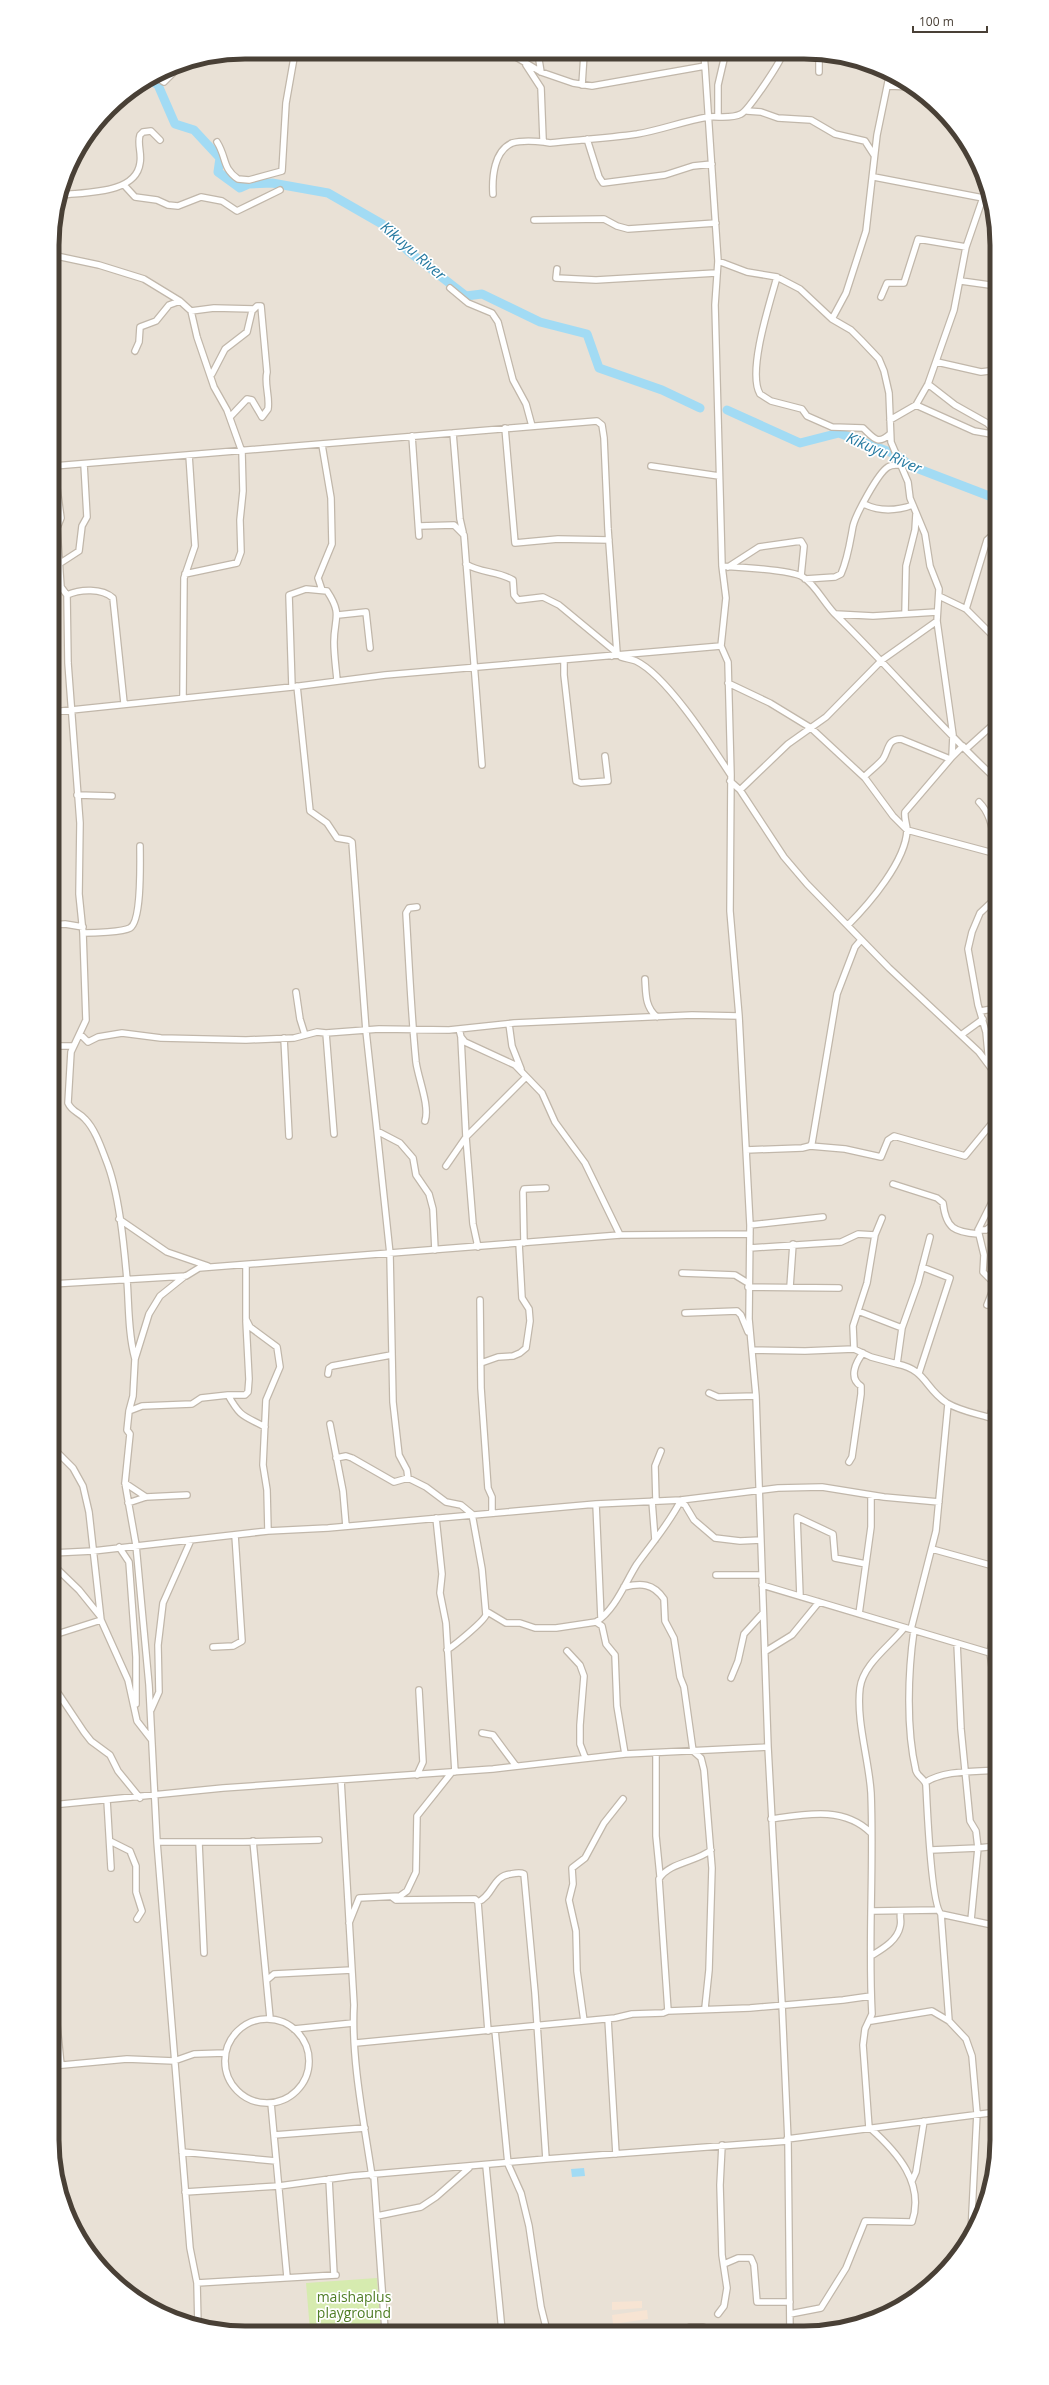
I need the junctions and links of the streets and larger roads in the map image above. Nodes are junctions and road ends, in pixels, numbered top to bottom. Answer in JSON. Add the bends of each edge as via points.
{"nodes":[{"id":1,"x":294,"y":59,"type":"edge"},
{"id":2,"x":539,"y":59,"type":"edge"},
{"id":3,"x":584,"y":59,"type":"edge"},
{"id":4,"x":704,"y":59,"type":"edge"},
{"id":5,"x":724,"y":59,"type":"edge"},
{"id":6,"x":781,"y":59,"type":"edge"},
{"id":7,"x":520,"y":60,"type":"edge"},
{"id":8,"x":819,"y":60,"type":"edge"},
{"id":9,"x":526,"y":65,"type":"junction"},
{"id":10,"x":705,"y":66,"type":"junction"},
{"id":11,"x":541,"y":72,"type":"junction"},
{"id":12,"x":819,"y":72,"type":"dead end"},
{"id":13,"x":172,"y":74,"type":"edge"},
{"id":14,"x":160,"y":79,"type":"edge"},
{"id":15,"x":889,"y":80,"type":"edge"},
{"id":16,"x":582,"y":85,"type":"junction"},
{"id":17,"x":889,"y":86,"type":"junction"},
{"id":18,"x":901,"y":87,"type":"edge"},
{"id":19,"x":747,"y":111,"type":"junction"},
{"id":20,"x":709,"y":117,"type":"junction"},
{"id":21,"x":718,"y":117,"type":"junction"},
{"id":22,"x":587,"y":139,"type":"junction"},
{"id":23,"x":160,"y":140,"type":"dead end"},
{"id":24,"x":217,"y":142,"type":"dead end"},
{"id":25,"x":544,"y":142,"type":"junction"},
{"id":26,"x":874,"y":155,"type":"junction"},
{"id":27,"x":712,"y":164,"type":"junction"},
{"id":28,"x":874,"y":177,"type":"junction"},
{"id":29,"x":124,"y":185,"type":"junction"},
{"id":30,"x":280,"y":190,"type":"dead end"},
{"id":31,"x":493,"y":194,"type":"dead end"},
{"id":32,"x":66,"y":195,"type":"edge"},
{"id":33,"x":983,"y":198,"type":"joint"},
{"id":34,"x":534,"y":220,"type":"dead end"},
{"id":35,"x":716,"y":223,"type":"junction"},
{"id":36,"x":966,"y":247,"type":"junction"},
{"id":37,"x":59,"y":256,"type":"edge"},
{"id":38,"x":718,"y":261,"type":"junction"},
{"id":39,"x":557,"y":269,"type":"dead end"},
{"id":40,"x":716,"y":273,"type":"junction"},
{"id":41,"x":777,"y":277,"type":"junction"},
{"id":42,"x":961,"y":281,"type":"junction"},
{"id":43,"x":990,"y":285,"type":"edge"},
{"id":44,"x":450,"y":288,"type":"dead end"},
{"id":45,"x":881,"y":297,"type":"dead end"},
{"id":46,"x":180,"y":301,"type":"junction"},
{"id":47,"x":254,"y":309,"type":"junction"},
{"id":48,"x":192,"y":311,"type":"junction"},
{"id":49,"x":832,"y":319,"type":"junction"},
{"id":50,"x":135,"y":351,"type":"dead end"},
{"id":51,"x":937,"y":362,"type":"junction"},
{"id":52,"x":990,"y":371,"type":"edge"},
{"id":53,"x":212,"y":374,"type":"junction"},
{"id":54,"x":928,"y":384,"type":"junction"},
{"id":55,"x":916,"y":405,"type":"junction"},
{"id":56,"x":230,"y":417,"type":"junction"},
{"id":57,"x":890,"y":420,"type":"junction"},
{"id":58,"x":532,"y":426,"type":"junction"},
{"id":59,"x":990,"y":426,"type":"edge"},
{"id":60,"x":505,"y":428,"type":"junction"},
{"id":61,"x":454,"y":433,"type":"junction"},
{"id":62,"x":990,"y":433,"type":"edge"},
{"id":63,"x":890,"y":434,"type":"junction"},
{"id":64,"x":412,"y":436,"type":"junction"},
{"id":65,"x":322,"y":445,"type":"junction"},
{"id":66,"x":242,"y":452,"type":"junction"},
{"id":67,"x":189,"y":455,"type":"junction"},
{"id":68,"x":84,"y":464,"type":"junction"},
{"id":69,"x":900,"y":465,"type":"junction"},
{"id":70,"x":59,"y":466,"type":"edge"},
{"id":71,"x":651,"y":466,"type":"dead end"},
{"id":72,"x":719,"y":476,"type":"junction"},
{"id":73,"x":864,"y":504,"type":"junction"},
{"id":74,"x":59,"y":505,"type":"edge"},
{"id":75,"x":913,"y":505,"type":"junction"},
{"id":76,"x":916,"y":514,"type":"junction"},
{"id":77,"x":59,"y":523,"type":"edge"},
{"id":78,"x":418,"y":526,"type":"junction"},
{"id":79,"x":464,"y":535,"type":"junction"},
{"id":80,"x":419,"y":536,"type":"dead end"},
{"id":81,"x":990,"y":537,"type":"edge"},
{"id":82,"x":609,"y":540,"type":"junction"},
{"id":83,"x":59,"y":564,"type":"joint"},
{"id":84,"x":466,"y":564,"type":"junction"},
{"id":85,"x":725,"y":566,"type":"junction"},
{"id":86,"x":185,"y":574,"type":"junction"},
{"id":87,"x":803,"y":577,"type":"junction"},
{"id":88,"x":322,"y":590,"type":"junction"},
{"id":89,"x":67,"y":595,"type":"junction"},
{"id":90,"x":939,"y":596,"type":"junction"},
{"id":91,"x":966,"y":609,"type":"junction"},
{"id":92,"x":937,"y":612,"type":"junction"},
{"id":93,"x":835,"y":614,"type":"junction"},
{"id":94,"x":905,"y":614,"type":"junction"},
{"id":95,"x":338,"y":615,"type":"junction"},
{"id":96,"x":937,"y":622,"type":"junction"},
{"id":97,"x":990,"y":633,"type":"edge"},
{"id":98,"x":721,"y":646,"type":"junction"},
{"id":99,"x":370,"y":648,"type":"dead end"},
{"id":100,"x":616,"y":655,"type":"junction"},
{"id":101,"x":564,"y":660,"type":"junction"},
{"id":102,"x":882,"y":660,"type":"junction"},
{"id":103,"x":475,"y":668,"type":"junction"},
{"id":104,"x":337,"y":680,"type":"junction"},
{"id":105,"x":728,"y":683,"type":"junction"},
{"id":106,"x":295,"y":687,"type":"junction"},
{"id":107,"x":183,"y":697,"type":"junction"},
{"id":108,"x":124,"y":703,"type":"junction"},
{"id":109,"x":73,"y":709,"type":"junction"},
{"id":110,"x":59,"y":711,"type":"edge"},
{"id":111,"x":990,"y":727,"type":"edge"},
{"id":112,"x":811,"y":728,"type":"junction"},
{"id":113,"x":953,"y":735,"type":"junction"},
{"id":114,"x":965,"y":748,"type":"junction"},
{"id":115,"x":605,"y":756,"type":"dead end"},
{"id":116,"x":951,"y":758,"type":"junction"},
{"id":117,"x":482,"y":765,"type":"dead end"},
{"id":118,"x":990,"y":773,"type":"edge"},
{"id":119,"x":864,"y":777,"type":"junction"},
{"id":120,"x":730,"y":778,"type":"junction"},
{"id":121,"x":740,"y":790,"type":"junction"},
{"id":122,"x":77,"y":795,"type":"junction"},
{"id":123,"x":112,"y":796,"type":"dead end"},
{"id":124,"x":979,"y":802,"type":"dead end"},
{"id":125,"x":990,"y":822,"type":"edge"},
{"id":126,"x":907,"y":830,"type":"junction"},
{"id":127,"x":140,"y":846,"type":"dead end"},
{"id":128,"x":990,"y":852,"type":"edge"},
{"id":129,"x":990,"y":904,"type":"edge"},
{"id":130,"x":417,"y":907,"type":"dead end"},
{"id":131,"x":59,"y":924,"type":"edge"},
{"id":132,"x":848,"y":925,"type":"junction"},
{"id":133,"x":83,"y":930,"type":"junction"},
{"id":134,"x":861,"y":940,"type":"junction"},
{"id":135,"x":645,"y":979,"type":"dead end"},
{"id":136,"x":296,"y":992,"type":"dead end"},
{"id":137,"x":990,"y":1009,"type":"edge"},
{"id":138,"x":981,"y":1011,"type":"junction"},
{"id":139,"x":739,"y":1016,"type":"junction"},
{"id":140,"x":657,"y":1017,"type":"junction"},
{"id":141,"x":983,"y":1019,"type":"junction"},
{"id":142,"x":508,"y":1024,"type":"junction"},
{"id":143,"x":414,"y":1029,"type":"junction"},
{"id":144,"x":459,"y":1029,"type":"junction"},
{"id":145,"x":366,"y":1031,"type":"junction"},
{"id":146,"x":326,"y":1033,"type":"junction"},
{"id":147,"x":80,"y":1034,"type":"junction"},
{"id":148,"x":305,"y":1035,"type":"junction"},
{"id":149,"x":961,"y":1035,"type":"junction"},
{"id":150,"x":461,"y":1037,"type":"junction"},
{"id":151,"x":284,"y":1038,"type":"junction"},
{"id":152,"x":59,"y":1046,"type":"edge"},
{"id":153,"x":73,"y":1046,"type":"junction"},
{"id":154,"x":988,"y":1064,"type":"junction"},
{"id":155,"x":990,"y":1067,"type":"edge"},
{"id":156,"x":522,"y":1071,"type":"junction"},
{"id":157,"x":526,"y":1077,"type":"junction"},
{"id":158,"x":425,"y":1121,"type":"dead end"},
{"id":159,"x":990,"y":1126,"type":"edge"},
{"id":160,"x":377,"y":1131,"type":"junction"},
{"id":161,"x":334,"y":1134,"type":"dead end"},
{"id":162,"x":290,"y":1136,"type":"dead end"},
{"id":163,"x":466,"y":1137,"type":"junction"},
{"id":164,"x":810,"y":1146,"type":"junction"},
{"id":165,"x":746,"y":1150,"type":"junction"},
{"id":166,"x":446,"y":1166,"type":"dead end"},
{"id":167,"x":893,"y":1184,"type":"dead end"},
{"id":168,"x":546,"y":1188,"type":"dead end"},
{"id":169,"x":990,"y":1207,"type":"edge"},
{"id":170,"x":823,"y":1217,"type":"dead end"},
{"id":171,"x":882,"y":1218,"type":"dead end"},
{"id":172,"x":119,"y":1219,"type":"junction"},
{"id":173,"x":750,"y":1225,"type":"junction"},
{"id":174,"x":990,"y":1227,"type":"edge"},
{"id":175,"x":978,"y":1232,"type":"junction"},
{"id":176,"x":750,"y":1234,"type":"junction"},
{"id":177,"x":620,"y":1235,"type":"junction"},
{"id":178,"x":876,"y":1235,"type":"junction"},
{"id":179,"x":930,"y":1237,"type":"dead end"},
{"id":180,"x":522,"y":1243,"type":"junction"},
{"id":181,"x":793,"y":1244,"type":"junction"},
{"id":182,"x":478,"y":1247,"type":"junction"},
{"id":183,"x":750,"y":1248,"type":"junction"},
{"id":184,"x":435,"y":1250,"type":"junction"},
{"id":185,"x":390,"y":1254,"type":"junction"},
{"id":186,"x":246,"y":1265,"type":"junction"},
{"id":187,"x":922,"y":1267,"type":"junction"},
{"id":188,"x":212,"y":1268,"type":"junction"},
{"id":189,"x":682,"y":1273,"type":"dead end"},
{"id":190,"x":186,"y":1276,"type":"junction"},
{"id":191,"x":127,"y":1279,"type":"junction"},
{"id":192,"x":990,"y":1279,"type":"edge"},
{"id":193,"x":59,"y":1284,"type":"edge"},
{"id":194,"x":748,"y":1285,"type":"junction"},
{"id":195,"x":790,"y":1287,"type":"junction"},
{"id":196,"x":839,"y":1288,"type":"dead end"},
{"id":197,"x":990,"y":1297,"type":"edge"},
{"id":198,"x":480,"y":1300,"type":"dead end"},
{"id":199,"x":987,"y":1305,"type":"dead end"},
{"id":200,"x":858,"y":1311,"type":"junction"},
{"id":201,"x":685,"y":1314,"type":"dead end"},
{"id":202,"x":246,"y":1319,"type":"junction"},
{"id":203,"x":902,"y":1328,"type":"junction"},
{"id":204,"x":752,"y":1340,"type":"junction"},
{"id":205,"x":854,"y":1349,"type":"junction"},
{"id":206,"x":752,"y":1350,"type":"junction"},
{"id":207,"x":863,"y":1353,"type":"junction"},
{"id":208,"x":392,"y":1354,"type":"junction"},
{"id":209,"x":135,"y":1359,"type":"junction"},
{"id":210,"x":481,"y":1363,"type":"junction"},
{"id":211,"x":897,"y":1364,"type":"junction"},
{"id":212,"x":919,"y":1373,"type":"junction"},
{"id":213,"x":328,"y":1374,"type":"dead end"},
{"id":214,"x":709,"y":1393,"type":"dead end"},
{"id":215,"x":228,"y":1395,"type":"junction"},
{"id":216,"x":756,"y":1396,"type":"junction"},
{"id":217,"x":948,"y":1404,"type":"junction"},
{"id":218,"x":129,"y":1411,"type":"junction"},
{"id":219,"x":990,"y":1417,"type":"edge"},
{"id":220,"x":330,"y":1424,"type":"dead end"},
{"id":221,"x":265,"y":1427,"type":"junction"},
{"id":222,"x":661,"y":1451,"type":"dead end"},
{"id":223,"x":59,"y":1454,"type":"edge"},
{"id":224,"x":336,"y":1458,"type":"junction"},
{"id":225,"x":849,"y":1462,"type":"dead end"},
{"id":226,"x":408,"y":1478,"type":"junction"},
{"id":227,"x":125,"y":1484,"type":"junction"},
{"id":228,"x":758,"y":1490,"type":"junction"},
{"id":229,"x":187,"y":1495,"type":"dead end"},
{"id":230,"x":871,"y":1495,"type":"junction"},
{"id":231,"x":146,"y":1497,"type":"junction"},
{"id":232,"x":654,"y":1501,"type":"junction"},
{"id":233,"x":680,"y":1501,"type":"junction"},
{"id":234,"x":939,"y":1502,"type":"junction"},
{"id":235,"x":128,"y":1503,"type":"junction"},
{"id":236,"x":596,"y":1504,"type":"junction"},
{"id":237,"x":492,"y":1513,"type":"junction"},
{"id":238,"x":472,"y":1514,"type":"junction"},
{"id":239,"x":436,"y":1518,"type":"junction"},
{"id":240,"x":346,"y":1526,"type":"junction"},
{"id":241,"x":268,"y":1531,"type":"junction"},
{"id":242,"x":235,"y":1535,"type":"junction"},
{"id":243,"x":190,"y":1540,"type":"junction"},
{"id":244,"x":655,"y":1540,"type":"junction"},
{"id":245,"x":761,"y":1540,"type":"junction"},
{"id":246,"x":136,"y":1545,"type":"junction"},
{"id":247,"x":119,"y":1547,"type":"junction"},
{"id":248,"x":932,"y":1549,"type":"junction"},
{"id":249,"x":92,"y":1551,"type":"junction"},
{"id":250,"x":59,"y":1553,"type":"edge"},
{"id":251,"x":866,"y":1564,"type":"junction"},
{"id":252,"x":990,"y":1565,"type":"edge"},
{"id":253,"x":59,"y":1571,"type":"edge"},
{"id":254,"x":716,"y":1575,"type":"dead end"},
{"id":255,"x":762,"y":1576,"type":"junction"},
{"id":256,"x":762,"y":1586,"type":"junction"},
{"id":257,"x":624,"y":1587,"type":"junction"},
{"id":258,"x":800,"y":1596,"type":"junction"},
{"id":259,"x":819,"y":1602,"type":"junction"},
{"id":260,"x":486,"y":1611,"type":"junction"},
{"id":261,"x":763,"y":1613,"type":"junction"},
{"id":262,"x":859,"y":1614,"type":"junction"},
{"id":263,"x":101,"y":1618,"type":"junction"},
{"id":264,"x":598,"y":1620,"type":"junction"},
{"id":265,"x":904,"y":1628,"type":"junction"},
{"id":266,"x":913,"y":1630,"type":"junction"},
{"id":267,"x":59,"y":1632,"type":"edge"},
{"id":268,"x":957,"y":1643,"type":"junction"},
{"id":269,"x":213,"y":1647,"type":"dead end"},
{"id":270,"x":447,"y":1650,"type":"junction"},
{"id":271,"x":567,"y":1651,"type":"dead end"},
{"id":272,"x":766,"y":1651,"type":"junction"},
{"id":273,"x":990,"y":1653,"type":"edge"},
{"id":274,"x":731,"y":1678,"type":"dead end"},
{"id":275,"x":419,"y":1690,"type":"dead end"},
{"id":276,"x":59,"y":1695,"type":"edge"},
{"id":277,"x":150,"y":1712,"type":"junction"},
{"id":278,"x":136,"y":1715,"type":"junction"},
{"id":279,"x":482,"y":1733,"type":"dead end"},
{"id":280,"x":151,"y":1739,"type":"junction"},
{"id":281,"x":768,"y":1747,"type":"junction"},
{"id":282,"x":693,"y":1750,"type":"junction"},
{"id":283,"x":656,"y":1753,"type":"junction"},
{"id":284,"x":625,"y":1754,"type":"junction"},
{"id":285,"x":585,"y":1758,"type":"junction"},
{"id":286,"x":516,"y":1766,"type":"junction"},
{"id":287,"x":990,"y":1771,"type":"edge"},
{"id":288,"x":454,"y":1772,"type":"junction"},
{"id":289,"x":965,"y":1773,"type":"junction"},
{"id":290,"x":417,"y":1775,"type":"junction"},
{"id":291,"x":341,"y":1780,"type":"junction"},
{"id":292,"x":926,"y":1782,"type":"junction"},
{"id":293,"x":153,"y":1794,"type":"junction"},
{"id":294,"x":140,"y":1798,"type":"junction"},
{"id":295,"x":623,"y":1799,"type":"dead end"},
{"id":296,"x":108,"y":1800,"type":"junction"},
{"id":297,"x":59,"y":1804,"type":"edge"},
{"id":298,"x":772,"y":1819,"type":"junction"},
{"id":299,"x":871,"y":1833,"type":"junction"},
{"id":300,"x":319,"y":1840,"type":"dead end"},
{"id":301,"x":110,"y":1841,"type":"junction"},
{"id":302,"x":252,"y":1841,"type":"junction"},
{"id":303,"x":157,"y":1842,"type":"junction"},
{"id":304,"x":199,"y":1843,"type":"junction"},
{"id":305,"x":990,"y":1847,"type":"edge"},
{"id":306,"x":978,"y":1848,"type":"junction"},
{"id":307,"x":710,"y":1850,"type":"junction"},
{"id":308,"x":931,"y":1850,"type":"junction"},
{"id":309,"x":111,"y":1868,"type":"dead end"},
{"id":310,"x":660,"y":1876,"type":"junction"},
{"id":311,"x":392,"y":1897,"type":"junction"},
{"id":312,"x":478,"y":1902,"type":"junction"},
{"id":313,"x":873,"y":1911,"type":"junction"},
{"id":314,"x":901,"y":1911,"type":"junction"},
{"id":315,"x":939,"y":1912,"type":"junction"},
{"id":316,"x":137,"y":1919,"type":"dead end"},
{"id":317,"x":971,"y":1920,"type":"junction"},
{"id":318,"x":349,"y":1924,"type":"junction"},
{"id":319,"x":990,"y":1925,"type":"edge"},
{"id":320,"x":204,"y":1953,"type":"dead end"},
{"id":321,"x":871,"y":1956,"type":"junction"},
{"id":322,"x":267,"y":1970,"type":"junction"},
{"id":323,"x":352,"y":1970,"type":"junction"},
{"id":324,"x":274,"y":1974,"type":"junction"},
{"id":325,"x":267,"y":1980,"type":"junction"},
{"id":326,"x":871,"y":1996,"type":"junction"},
{"id":327,"x":782,"y":2004,"type":"junction"},
{"id":328,"x":705,"y":2008,"type":"junction"},
{"id":329,"x":668,"y":2011,"type":"junction"},
{"id":330,"x":270,"y":2018,"type":"junction"},
{"id":331,"x":608,"y":2019,"type":"junction"},
{"id":332,"x":584,"y":2021,"type":"junction"},
{"id":333,"x":949,"y":2021,"type":"junction"},
{"id":334,"x":870,"y":2022,"type":"junction"},
{"id":335,"x":353,"y":2023,"type":"junction"},
{"id":336,"x":538,"y":2026,"type":"junction"},
{"id":337,"x":294,"y":2029,"type":"junction"},
{"id":338,"x":495,"y":2030,"type":"junction"},
{"id":339,"x":488,"y":2031,"type":"junction"},
{"id":340,"x":356,"y":2043,"type":"junction"},
{"id":341,"x":59,"y":2045,"type":"edge"},
{"id":342,"x":225,"y":2053,"type":"junction"},
{"id":343,"x":174,"y":2061,"type":"junction"},
{"id":344,"x":61,"y":2065,"type":"joint"},
{"id":345,"x":271,"y":2102,"type":"junction"},
{"id":346,"x":990,"y":2112,"type":"edge"},
{"id":347,"x":977,"y":2113,"type":"junction"},
{"id":348,"x":924,"y":2121,"type":"junction"},
{"id":349,"x":365,"y":2128,"type":"junction"},
{"id":350,"x":870,"y":2128,"type":"junction"},
{"id":351,"x":274,"y":2135,"type":"junction"},
{"id":352,"x":788,"y":2140,"type":"junction"},
{"id":353,"x":722,"y":2145,"type":"junction"},
{"id":354,"x":182,"y":2152,"type":"junction"},
{"id":355,"x":616,"y":2154,"type":"junction"},
{"id":356,"x":546,"y":2159,"type":"junction"},
{"id":357,"x":276,"y":2160,"type":"junction"},
{"id":358,"x":508,"y":2164,"type":"junction"},
{"id":359,"x":486,"y":2166,"type":"junction"},
{"id":360,"x":469,"y":2168,"type":"junction"},
{"id":361,"x":373,"y":2176,"type":"junction"},
{"id":362,"x":329,"y":2179,"type":"junction"},
{"id":363,"x":912,"y":2181,"type":"junction"},
{"id":364,"x":279,"y":2186,"type":"junction"},
{"id":365,"x":186,"y":2192,"type":"junction"},
{"id":366,"x":377,"y":2216,"type":"junction"},
{"id":367,"x":972,"y":2221,"type":"edge"},
{"id":368,"x":724,"y":2264,"type":"junction"},
{"id":369,"x":287,"y":2277,"type":"junction"},
{"id":370,"x":196,"y":2282,"type":"junction"},
{"id":371,"x":790,"y":2302,"type":"junction"},
{"id":372,"x":718,"y":2314,"type":"dead end"},
{"id":373,"x":790,"y":2314,"type":"junction"},
{"id":374,"x":198,"y":2320,"type":"edge"},
{"id":375,"x":385,"y":2326,"type":"edge"},
{"id":376,"x":501,"y":2326,"type":"edge"},
{"id":377,"x":545,"y":2326,"type":"edge"},
{"id":378,"x":790,"y":2326,"type":"edge"}],
"edges":[{"from":1,"to":24,"type":"street","via":[[286,103],[282,171],[249,180],[238,180],[226,168],[223,153]]},
{"from":2,"to":11,"type":"street"},
{"from":3,"to":16,"type":"street"},
{"from":4,"to":10,"type":"street"},
{"from":5,"to":21,"type":"street","via":[[718,85]]},
{"from":6,"to":19,"type":"street"},
{"from":7,"to":9,"type":"street"},
{"from":8,"to":12,"type":"street"},
{"from":9,"to":11,"type":"street"},
{"from":9,"to":25,"type":"street","via":[[540,85]]},
{"from":10,"to":16,"type":"street","via":[[600,86]]},
{"from":10,"to":20,"type":"street"},
{"from":11,"to":16,"type":"street"},
{"from":13,"to":14,"type":"street","via":[[164,82]]},
{"from":15,"to":17,"type":"street"},
{"from":17,"to":18,"type":"street"},
{"from":17,"to":26,"type":"street"},
{"from":19,"to":21,"type":"street","via":[[735,117]]},
{"from":19,"to":26,"type":"street","via":[[762,112],[778,118],[818,122],[835,134],[865,141]]},
{"from":20,"to":21,"type":"street"},
{"from":20,"to":22,"type":"street","via":[[637,134]]},
{"from":20,"to":27,"type":"street"},
{"from":22,"to":25,"type":"street"},
{"from":22,"to":27,"type":"street","via":[[603,183],[665,175],[693,166]]},
{"from":23,"to":29,"type":"street","via":[[151,131],[140,135],[140,164]]},
{"from":25,"to":31,"type":"street","via":[[519,142],[506,147],[496,164]]},
{"from":26,"to":28,"type":"street"},
{"from":27,"to":35,"type":"street"},
{"from":28,"to":33,"type":"street"},
{"from":28,"to":49,"type":"street","via":[[866,231],[846,293]]},
{"from":29,"to":30,"type":"street","via":[[135,197],[157,200],[168,205],[178,206],[201,196],[222,201],[237,211]]},
{"from":29,"to":32,"type":"street","via":[[112,189]]},
{"from":33,"to":36,"type":"street"},
{"from":34,"to":35,"type":"street","via":[[604,219],[628,229]]},
{"from":35,"to":38,"type":"street"},
{"from":36,"to":42,"type":"street"},
{"from":36,"to":45,"type":"street","via":[[918,239],[904,282],[887,282]]},
{"from":37,"to":46,"type":"street","via":[[99,265],[144,279]]},
{"from":38,"to":40,"type":"street"},
{"from":38,"to":41,"type":"street","via":[[747,272]]},
{"from":39,"to":40,"type":"street","via":[[556,278],[596,280]]},
{"from":40,"to":72,"type":"street"},
{"from":41,"to":49,"type":"street","via":[[800,289]]},
{"from":41,"to":63,"type":"street","via":[[756,370],[760,394],[771,401],[802,409],[807,416],[832,427],[863,428],[876,440],[882,440]]},
{"from":42,"to":43,"type":"street"},
{"from":42,"to":51,"type":"street"},
{"from":44,"to":58,"type":"street","via":[[468,303],[492,313],[498,322],[513,380],[526,404]]},
{"from":46,"to":48,"type":"street"},
{"from":46,"to":50,"type":"street","via":[[170,304],[156,321],[140,327],[139,342]]},
{"from":47,"to":48,"type":"street","via":[[214,308]]},
{"from":47,"to":53,"type":"street","via":[[247,332],[225,349]]},
{"from":47,"to":56,"type":"street","via":[[257,306],[263,308],[268,409],[262,417],[252,400],[247,399]]},
{"from":48,"to":53,"type":"street","via":[[198,340]]},
{"from":49,"to":57,"type":"street","via":[[851,330],[879,359],[889,393]]},
{"from":51,"to":52,"type":"street","via":[[981,372]]},
{"from":51,"to":54,"type":"street"},
{"from":53,"to":56,"type":"street","via":[[214,387]]},
{"from":54,"to":55,"type":"street"},
{"from":54,"to":59,"type":"street","via":[[955,405]]},
{"from":55,"to":57,"type":"street"},
{"from":55,"to":62,"type":"street","via":[[974,431]]},
{"from":56,"to":66,"type":"street"},
{"from":57,"to":63,"type":"street"},
{"from":58,"to":60,"type":"street"},
{"from":58,"to":82,"type":"street","via":[[594,421],[602,425]]},
{"from":60,"to":61,"type":"street"},
{"from":60,"to":82,"type":"street","via":[[515,543],[558,539]]},
{"from":61,"to":64,"type":"street"},
{"from":61,"to":79,"type":"street","via":[[460,519]]},
{"from":63,"to":69,"type":"street"},
{"from":64,"to":65,"type":"street"},
{"from":64,"to":78,"type":"street"},
{"from":65,"to":66,"type":"street"},
{"from":65,"to":88,"type":"street","via":[[331,498],[332,544],[318,578]]},
{"from":66,"to":67,"type":"street"},
{"from":66,"to":86,"type":"street","via":[[241,552],[238,563]]},
{"from":67,"to":68,"type":"street"},
{"from":67,"to":86,"type":"street","via":[[195,546]]},
{"from":68,"to":70,"type":"street"},
{"from":68,"to":83,"type":"street","via":[[87,517],[82,526],[79,551]]},
{"from":69,"to":73,"type":"street","via":[[891,465],[885,469]]},
{"from":69,"to":75,"type":"street","via":[[908,482]]},
{"from":71,"to":72,"type":"street"},
{"from":72,"to":85,"type":"street"},
{"from":73,"to":75,"type":"street","via":[[879,510],[901,510]]},
{"from":73,"to":87,"type":"street","via":[[854,525],[853,537],[841,574],[835,577]]},
{"from":74,"to":77,"type":"street"},
{"from":75,"to":76,"type":"street"},
{"from":76,"to":90,"type":"street","via":[[925,534],[930,566],[938,584]]},
{"from":76,"to":94,"type":"street","via":[[915,530],[906,566]]},
{"from":78,"to":79,"type":"street","via":[[454,525]]},
{"from":78,"to":80,"type":"street"},
{"from":79,"to":84,"type":"street"},
{"from":81,"to":91,"type":"street"},
{"from":82,"to":100,"type":"street"},
{"from":83,"to":89,"type":"street","via":[[61,587]]},
{"from":84,"to":100,"type":"street","via":[[472,568],[503,574],[513,580],[514,595],[518,600],[544,597],[559,605]]},
{"from":84,"to":103,"type":"street"},
{"from":85,"to":87,"type":"street"},
{"from":85,"to":87,"type":"street","via":[[759,547],[801,541],[804,546]]},
{"from":85,"to":98,"type":"street","via":[[726,598]]},
{"from":86,"to":107,"type":"street"},
{"from":87,"to":93,"type":"street"},
{"from":88,"to":95,"type":"street","via":[[327,591],[335,602]]},
{"from":88,"to":106,"type":"street","via":[[306,589],[289,595]]},
{"from":89,"to":108,"type":"street","via":[[76,590],[106,592],[113,598]]},
{"from":89,"to":109,"type":"street","via":[[68,663]]},
{"from":90,"to":91,"type":"street"},
{"from":90,"to":92,"type":"street"},
{"from":91,"to":97,"type":"street"},
{"from":92,"to":94,"type":"street"},
{"from":92,"to":96,"type":"street"},
{"from":93,"to":94,"type":"street"},
{"from":93,"to":102,"type":"street"},
{"from":95,"to":99,"type":"street","via":[[366,612]]},
{"from":95,"to":104,"type":"street","via":[[334,640]]},
{"from":96,"to":102,"type":"street"},
{"from":96,"to":113,"type":"street"},
{"from":98,"to":100,"type":"street"},
{"from":98,"to":105,"type":"street","via":[[728,662]]},
{"from":100,"to":101,"type":"street"},
{"from":100,"to":120,"type":"street","via":[[637,662],[654,674],[697,724]]},
{"from":101,"to":103,"type":"street"},
{"from":101,"to":115,"type":"street","via":[[576,781],[608,782]]},
{"from":102,"to":112,"type":"street"},
{"from":102,"to":113,"type":"street","via":[[934,718]]},
{"from":103,"to":104,"type":"street"},
{"from":103,"to":117,"type":"street"},
{"from":104,"to":106,"type":"street"},
{"from":105,"to":112,"type":"street","via":[[770,703]]},
{"from":105,"to":120,"type":"street"},
{"from":106,"to":107,"type":"street"},
{"from":106,"to":145,"type":"street","via":[[310,811],[327,823],[337,838],[352,842]]},
{"from":107,"to":108,"type":"street"},
{"from":108,"to":109,"type":"street"},
{"from":109,"to":110,"type":"street"},
{"from":109,"to":122,"type":"street"},
{"from":111,"to":114,"type":"street"},
{"from":112,"to":119,"type":"street"},
{"from":112,"to":121,"type":"street","via":[[788,744]]},
{"from":113,"to":114,"type":"street"},
{"from":113,"to":116,"type":"street"},
{"from":114,"to":116,"type":"street"},
{"from":114,"to":118,"type":"street"},
{"from":116,"to":119,"type":"street","via":[[895,739],[883,758]]},
{"from":116,"to":126,"type":"street","via":[[905,812]]},
{"from":119,"to":126,"type":"street","via":[[893,816]]},
{"from":120,"to":121,"type":"street"},
{"from":120,"to":139,"type":"street","via":[[730,911]]},
{"from":121,"to":132,"type":"street","via":[[784,857]]},
{"from":122,"to":123,"type":"street"},
{"from":122,"to":133,"type":"street","via":[[80,839],[79,894]]},
{"from":124,"to":125,"type":"street"},
{"from":126,"to":128,"type":"street"},
{"from":126,"to":132,"type":"street","via":[[903,850],[895,866]]},
{"from":127,"to":133,"type":"street","via":[[141,880],[137,916],[133,925],[125,930]]},
{"from":129,"to":138,"type":"street","via":[[980,913],[968,949]]},
{"from":130,"to":143,"type":"street","via":[[409,908],[406,913]]},
{"from":131,"to":133,"type":"street"},
{"from":132,"to":134,"type":"street"},
{"from":133,"to":147,"type":"street","via":[[86,1020]]},
{"from":134,"to":149,"type":"street"},
{"from":134,"to":164,"type":"street","via":[[855,947],[837,994],[815,1130]]},
{"from":135,"to":140,"type":"street","via":[[647,1004],[650,1012]]},
{"from":136,"to":148,"type":"street"},
{"from":137,"to":138,"type":"street"},
{"from":138,"to":141,"type":"street"},
{"from":139,"to":140,"type":"street"},
{"from":139,"to":165,"type":"street"},
{"from":140,"to":142,"type":"street"},
{"from":141,"to":149,"type":"street"},
{"from":141,"to":154,"type":"street"},
{"from":142,"to":144,"type":"street"},
{"from":142,"to":156,"type":"street","via":[[512,1046]]},
{"from":143,"to":144,"type":"street"},
{"from":143,"to":145,"type":"street"},
{"from":143,"to":158,"type":"street","via":[[419,1081],[426,1107]]},
{"from":144,"to":150,"type":"street"},
{"from":145,"to":146,"type":"street"},
{"from":145,"to":160,"type":"street"},
{"from":146,"to":148,"type":"street"},
{"from":146,"to":161,"type":"street"},
{"from":147,"to":151,"type":"street","via":[[88,1042],[98,1037],[122,1033],[218,1040]]},
{"from":147,"to":153,"type":"street"},
{"from":148,"to":151,"type":"street"},
{"from":149,"to":154,"type":"street"},
{"from":150,"to":156,"type":"street","via":[[470,1045],[506,1060]]},
{"from":150,"to":163,"type":"street"},
{"from":151,"to":162,"type":"street"},
{"from":152,"to":153,"type":"street"},
{"from":153,"to":172,"type":"street","via":[[68,1103],[71,1110],[85,1118],[94,1131],[106,1160]]},
{"from":154,"to":155,"type":"street"},
{"from":156,"to":157,"type":"street"},
{"from":157,"to":163,"type":"street"},
{"from":157,"to":177,"type":"street","via":[[542,1093],[555,1122],[585,1163]]},
{"from":159,"to":164,"type":"street","via":[[965,1156],[894,1136],[888,1140],[881,1157],[845,1149]]},
{"from":160,"to":184,"type":"street","via":[[400,1143],[413,1158],[416,1175],[431,1201]]},
{"from":160,"to":185,"type":"street"},
{"from":163,"to":166,"type":"street"},
{"from":163,"to":182,"type":"street","via":[[473,1224]]},
{"from":164,"to":165,"type":"street"},
{"from":165,"to":173,"type":"street"},
{"from":167,"to":175,"type":"street","via":[[937,1198],[943,1204],[946,1219],[957,1231]]},
{"from":168,"to":180,"type":"street","via":[[524,1189]]},
{"from":169,"to":175,"type":"street"},
{"from":170,"to":173,"type":"street"},
{"from":171,"to":178,"type":"street"},
{"from":172,"to":188,"type":"street","via":[[167,1252]]},
{"from":172,"to":191,"type":"street"},
{"from":173,"to":176,"type":"street"},
{"from":174,"to":175,"type":"street"},
{"from":175,"to":192,"type":"street","via":[[984,1255],[984,1272]]},
{"from":176,"to":177,"type":"street"},
{"from":176,"to":183,"type":"street"},
{"from":177,"to":180,"type":"street"},
{"from":178,"to":181,"type":"street","via":[[858,1234],[842,1242]]},
{"from":178,"to":200,"type":"street","via":[[868,1279]]},
{"from":179,"to":187,"type":"street"},
{"from":180,"to":182,"type":"street"},
{"from":180,"to":210,"type":"street","via":[[522,1298],[528,1309],[530,1321],[526,1348],[512,1356],[498,1357]]},
{"from":181,"to":183,"type":"street"},
{"from":181,"to":195,"type":"street"},
{"from":182,"to":184,"type":"street"},
{"from":183,"to":194,"type":"street"},
{"from":184,"to":185,"type":"street"},
{"from":185,"to":186,"type":"street"},
{"from":185,"to":208,"type":"street"},
{"from":186,"to":188,"type":"street"},
{"from":186,"to":202,"type":"street"},
{"from":187,"to":203,"type":"street"},
{"from":187,"to":212,"type":"street","via":[[950,1278]]},
{"from":188,"to":190,"type":"street","via":[[195,1269]]},
{"from":189,"to":194,"type":"street","via":[[735,1274]]},
{"from":190,"to":191,"type":"street"},
{"from":190,"to":209,"type":"street","via":[[155,1303]]},
{"from":191,"to":193,"type":"street"},
{"from":191,"to":209,"type":"street","via":[[130,1333]]},
{"from":194,"to":195,"type":"street"},
{"from":194,"to":204,"type":"street"},
{"from":195,"to":196,"type":"street"},
{"from":197,"to":199,"type":"street"},
{"from":198,"to":210,"type":"street"},
{"from":200,"to":203,"type":"street"},
{"from":200,"to":205,"type":"street","via":[[853,1326]]},
{"from":201,"to":204,"type":"street","via":[[737,1311]]},
{"from":202,"to":215,"type":"street","via":[[250,1379],[248,1392],[245,1395]]},
{"from":202,"to":221,"type":"street","via":[[250,1327],[277,1347],[280,1362],[279,1372],[266,1400]]},
{"from":203,"to":211,"type":"street"},
{"from":204,"to":206,"type":"street"},
{"from":205,"to":206,"type":"street"},
{"from":205,"to":207,"type":"street"},
{"from":206,"to":216,"type":"street"},
{"from":207,"to":211,"type":"street"},
{"from":207,"to":225,"type":"street","via":[[856,1363],[854,1374],[861,1386],[861,1394],[852,1457]]},
{"from":208,"to":213,"type":"street","via":[[332,1366]]},
{"from":208,"to":226,"type":"street","via":[[393,1402],[399,1455]]},
{"from":209,"to":218,"type":"street","via":[[133,1396]]},
{"from":210,"to":237,"type":"street","via":[[488,1488],[492,1497]]},
{"from":211,"to":212,"type":"street","via":[[911,1367]]},
{"from":212,"to":217,"type":"street","via":[[937,1396]]},
{"from":214,"to":216,"type":"street","via":[[718,1397]]},
{"from":215,"to":218,"type":"street","via":[[201,1398],[192,1404],[142,1406]]},
{"from":215,"to":221,"type":"street","via":[[235,1410]]},
{"from":216,"to":228,"type":"street"},
{"from":217,"to":219,"type":"street"},
{"from":217,"to":234,"type":"street"},
{"from":218,"to":227,"type":"street","via":[[127,1424],[130,1434]]},
{"from":220,"to":224,"type":"street"},
{"from":221,"to":241,"type":"street","via":[[263,1465],[267,1490]]},
{"from":222,"to":232,"type":"street","via":[[655,1466]]},
{"from":223,"to":249,"type":"street","via":[[73,1468],[83,1486],[89,1512]]},
{"from":224,"to":226,"type":"street","via":[[352,1458],[394,1482]]},
{"from":224,"to":240,"type":"street","via":[[344,1491]]},
{"from":226,"to":238,"type":"street","via":[[426,1487],[446,1502],[461,1505]]},
{"from":227,"to":231,"type":"street"},
{"from":227,"to":235,"type":"street"},
{"from":228,"to":230,"type":"street","via":[[822,1487]]},
{"from":228,"to":233,"type":"street"},
{"from":228,"to":245,"type":"street"},
{"from":229,"to":231,"type":"street"},
{"from":230,"to":234,"type":"street"},
{"from":230,"to":251,"type":"street","via":[[871,1528]]},
{"from":231,"to":235,"type":"street"},
{"from":232,"to":233,"type":"street"},
{"from":232,"to":236,"type":"street"},
{"from":232,"to":244,"type":"street"},
{"from":233,"to":244,"type":"street","via":[[672,1518]]},
{"from":233,"to":245,"type":"street","via":[[694,1520],[715,1538],[740,1542]]},
{"from":234,"to":248,"type":"street","via":[[939,1518]]},
{"from":235,"to":246,"type":"street"},
{"from":236,"to":237,"type":"street"},
{"from":236,"to":264,"type":"street"},
{"from":237,"to":238,"type":"street"},
{"from":238,"to":239,"type":"street"},
{"from":238,"to":260,"type":"street"},
{"from":239,"to":240,"type":"street"},
{"from":239,"to":270,"type":"street","via":[[442,1574],[440,1593],[446,1619]]},
{"from":240,"to":241,"type":"street"},
{"from":241,"to":242,"type":"street"},
{"from":242,"to":243,"type":"street"},
{"from":242,"to":269,"type":"street","via":[[242,1641],[233,1646]]},
{"from":243,"to":246,"type":"street"},
{"from":243,"to":277,"type":"street","via":[[163,1603],[158,1645],[159,1692]]},
{"from":244,"to":257,"type":"street"},
{"from":245,"to":255,"type":"street"},
{"from":246,"to":247,"type":"street"},
{"from":246,"to":277,"type":"street"},
{"from":247,"to":249,"type":"street"},
{"from":247,"to":278,"type":"street","via":[[129,1562],[136,1657]]},
{"from":248,"to":252,"type":"street"},
{"from":248,"to":266,"type":"street"},
{"from":249,"to":250,"type":"street"},
{"from":249,"to":263,"type":"street"},
{"from":251,"to":258,"type":"street","via":[[835,1558],[833,1534],[797,1517]]},
{"from":251,"to":262,"type":"street"},
{"from":253,"to":263,"type":"street","via":[[79,1590]]},
{"from":254,"to":255,"type":"street"},
{"from":255,"to":256,"type":"street"},
{"from":256,"to":258,"type":"street"},
{"from":256,"to":261,"type":"street"},
{"from":257,"to":264,"type":"street"},
{"from":257,"to":282,"type":"street","via":[[648,1585],[664,1599],[666,1621],[674,1638],[684,1687]]},
{"from":258,"to":259,"type":"street"},
{"from":259,"to":262,"type":"street"},
{"from":259,"to":272,"type":"street","via":[[792,1635]]},
{"from":260,"to":264,"type":"street","via":[[506,1622],[535,1628],[556,1628]]},
{"from":260,"to":270,"type":"street","via":[[485,1618]]},
{"from":261,"to":272,"type":"street"},
{"from":261,"to":274,"type":"street","via":[[744,1634],[738,1662]]},
{"from":262,"to":265,"type":"street"},
{"from":263,"to":267,"type":"street"},
{"from":263,"to":278,"type":"street","via":[[128,1680]]},
{"from":264,"to":284,"type":"street","via":[[606,1644],[615,1655],[617,1706]]},
{"from":265,"to":266,"type":"street"},
{"from":265,"to":299,"type":"street","via":[[866,1671],[860,1688],[870,1780]]},
{"from":266,"to":268,"type":"street"},
{"from":266,"to":292,"type":"street","via":[[910,1714],[916,1771]]},
{"from":268,"to":273,"type":"street"},
{"from":268,"to":289,"type":"street"},
{"from":270,"to":288,"type":"street"},
{"from":271,"to":285,"type":"street","via":[[580,1665],[584,1676],[580,1702],[580,1744]]},
{"from":272,"to":281,"type":"street"},
{"from":275,"to":290,"type":"street","via":[[423,1762]]},
{"from":276,"to":294,"type":"street","via":[[91,1741],[110,1755],[118,1771]]},
{"from":277,"to":280,"type":"street"},
{"from":278,"to":280,"type":"street","via":[[137,1722]]},
{"from":279,"to":286,"type":"street","via":[[493,1735]]},
{"from":280,"to":293,"type":"street"},
{"from":281,"to":282,"type":"street"},
{"from":281,"to":298,"type":"street"},
{"from":282,"to":283,"type":"street"},
{"from":282,"to":307,"type":"street","via":[[701,1758],[704,1770]]},
{"from":283,"to":284,"type":"street"},
{"from":283,"to":310,"type":"street","via":[[656,1836]]},
{"from":284,"to":285,"type":"street"},
{"from":285,"to":286,"type":"street"},
{"from":286,"to":288,"type":"street"},
{"from":287,"to":289,"type":"street"},
{"from":288,"to":290,"type":"street"},
{"from":288,"to":311,"type":"street","via":[[420,1811],[416,1825],[416,1872],[405,1893]]},
{"from":289,"to":292,"type":"street","via":[[934,1777]]},
{"from":289,"to":306,"type":"street","via":[[970,1821],[976,1831]]},
{"from":290,"to":291,"type":"street"},
{"from":291,"to":293,"type":"street"},
{"from":291,"to":318,"type":"street"},
{"from":292,"to":308,"type":"street"},
{"from":293,"to":294,"type":"street"},
{"from":293,"to":303,"type":"street"},
{"from":294,"to":296,"type":"street"},
{"from":295,"to":332,"type":"street","via":[[604,1823],[585,1858],[572,1868],[573,1884],[569,1900],[576,1931],[577,1971]]},
{"from":296,"to":297,"type":"street"},
{"from":296,"to":301,"type":"street"},
{"from":298,"to":299,"type":"street","via":[[822,1813],[835,1814],[857,1822]]},
{"from":298,"to":327,"type":"street"},
{"from":299,"to":313,"type":"street"},
{"from":300,"to":302,"type":"street"},
{"from":301,"to":309,"type":"street"},
{"from":301,"to":316,"type":"street","via":[[130,1851],[136,1866],[136,1892],[142,1911]]},
{"from":302,"to":304,"type":"street"},
{"from":302,"to":322,"type":"street"},
{"from":303,"to":304,"type":"street"},
{"from":303,"to":343,"type":"street"},
{"from":304,"to":320,"type":"street"},
{"from":305,"to":306,"type":"street"},
{"from":306,"to":308,"type":"street"},
{"from":306,"to":317,"type":"street"},
{"from":307,"to":310,"type":"street"},
{"from":307,"to":328,"type":"street","via":[[710,1928]]},
{"from":308,"to":315,"type":"street"},
{"from":310,"to":329,"type":"street","via":[[658,1883]]},
{"from":311,"to":312,"type":"street","via":[[396,1900],[475,1899]]},
{"from":311,"to":318,"type":"street","via":[[359,1898]]},
{"from":312,"to":336,"type":"street","via":[[487,1896],[499,1877],[521,1873],[526,1878]]},
{"from":312,"to":339,"type":"street"},
{"from":313,"to":314,"type":"street"},
{"from":313,"to":321,"type":"street"},
{"from":314,"to":315,"type":"street"},
{"from":314,"to":321,"type":"street","via":[[901,1926],[895,1938]]},
{"from":315,"to":317,"type":"street"},
{"from":315,"to":333,"type":"street"},
{"from":317,"to":319,"type":"street"},
{"from":318,"to":323,"type":"street"},
{"from":321,"to":326,"type":"street"},
{"from":322,"to":324,"type":"street"},
{"from":322,"to":325,"type":"street"},
{"from":323,"to":324,"type":"street"},
{"from":323,"to":335,"type":"street"},
{"from":324,"to":325,"type":"street"},
{"from":325,"to":330,"type":"street"},
{"from":326,"to":327,"type":"street"},
{"from":326,"to":334,"type":"street"},
{"from":327,"to":328,"type":"street","via":[[750,2008]]},
{"from":327,"to":352,"type":"street"},
{"from":328,"to":329,"type":"street"},
{"from":329,"to":331,"type":"street"},
{"from":330,"to":337,"type":"street"},
{"from":330,"to":342,"type":"street","via":[[245,2025],[232,2037]]},
{"from":331,"to":332,"type":"street"},
{"from":331,"to":355,"type":"street"},
{"from":332,"to":336,"type":"street"},
{"from":333,"to":334,"type":"street","via":[[927,2012]]},
{"from":333,"to":347,"type":"street","via":[[966,2039],[972,2056]]},
{"from":334,"to":350,"type":"street","via":[[865,2030],[863,2045]]},
{"from":335,"to":337,"type":"street"},
{"from":335,"to":340,"type":"street"},
{"from":336,"to":338,"type":"street"},
{"from":336,"to":356,"type":"street"},
{"from":337,"to":345,"type":"street","via":[[305,2043],[309,2060],[306,2078],[296,2092],[280,2101]]},
{"from":338,"to":339,"type":"street"},
{"from":338,"to":358,"type":"street"},
{"from":339,"to":340,"type":"street"},
{"from":340,"to":349,"type":"street","via":[[358,2082]]},
{"from":341,"to":344,"type":"street"},
{"from":342,"to":343,"type":"street","via":[[194,2054]]},
{"from":342,"to":345,"type":"street","via":[[225,2071],[233,2087],[246,2098],[263,2104]]},
{"from":343,"to":344,"type":"street","via":[[128,2059]]},
{"from":343,"to":354,"type":"street"},
{"from":345,"to":351,"type":"street"},
{"from":346,"to":347,"type":"street"},
{"from":347,"to":348,"type":"street"},
{"from":347,"to":367,"type":"street"},
{"from":348,"to":350,"type":"street"},
{"from":348,"to":363,"type":"street","via":[[916,2172]]},
{"from":349,"to":351,"type":"street"},
{"from":349,"to":361,"type":"street"},
{"from":350,"to":352,"type":"street"},
{"from":350,"to":363,"type":"street","via":[[898,2155],[910,2173]]},
{"from":351,"to":357,"type":"street"},
{"from":352,"to":353,"type":"street"},
{"from":352,"to":371,"type":"street"},
{"from":353,"to":355,"type":"street"},
{"from":353,"to":368,"type":"street","via":[[720,2185]]},
{"from":354,"to":357,"type":"street"},
{"from":354,"to":365,"type":"street"},
{"from":355,"to":356,"type":"street"},
{"from":356,"to":358,"type":"street"},
{"from":357,"to":364,"type":"street"},
{"from":358,"to":359,"type":"street"},
{"from":358,"to":377,"type":"street","via":[[521,2193],[529,2226]]},
{"from":359,"to":360,"type":"street"},
{"from":359,"to":376,"type":"street"},
{"from":360,"to":361,"type":"street"},
{"from":360,"to":366,"type":"street","via":[[421,2207]]},
{"from":361,"to":362,"type":"street"},
{"from":361,"to":366,"type":"street"},
{"from":362,"to":364,"type":"street"},
{"from":362,"to":369,"type":"street","via":[[335,2275]]},
{"from":363,"to":373,"type":"street","via":[[915,2213],[912,2222],[865,2221],[846,2268],[821,2308]]},
{"from":364,"to":365,"type":"street"},
{"from":364,"to":369,"type":"street"},
{"from":365,"to":370,"type":"street","via":[[190,2248]]},
{"from":366,"to":375,"type":"street"},
{"from":368,"to":371,"type":"street","via":[[738,2258],[750,2258],[755,2270],[757,2302]]},
{"from":368,"to":372,"type":"street","via":[[726,2293],[724,2306]]},
{"from":369,"to":370,"type":"street"},
{"from":370,"to":374,"type":"street"},
{"from":371,"to":373,"type":"street"},
{"from":373,"to":378,"type":"street"}]}
